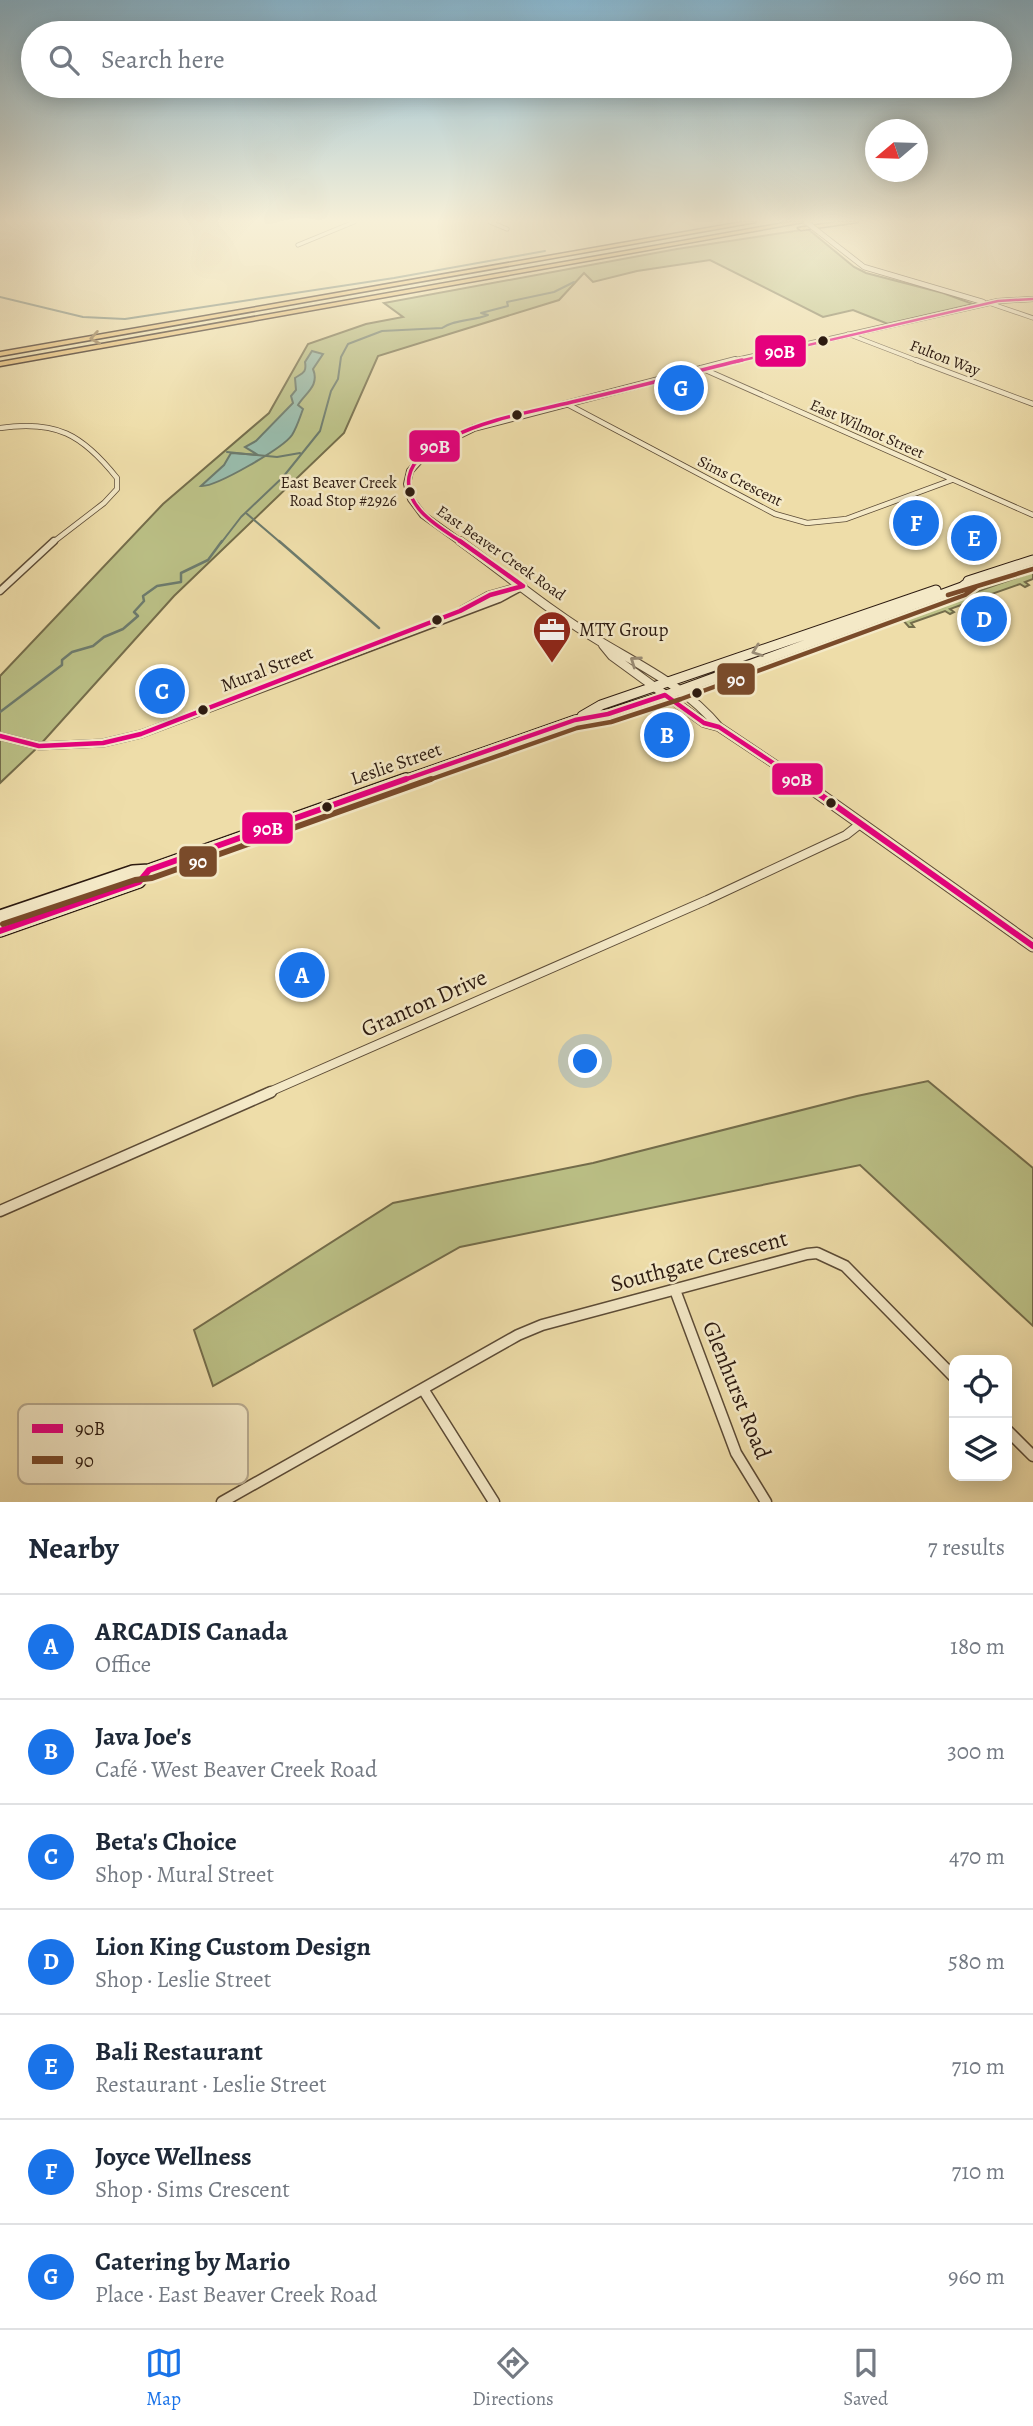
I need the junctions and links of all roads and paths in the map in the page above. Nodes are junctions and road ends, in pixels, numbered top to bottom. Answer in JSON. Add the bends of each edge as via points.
{"nodes":[{"id":1,"x":355,"y":292,"type":"edge"},
{"id":2,"x":414,"y":292,"type":"edge"},
{"id":3,"x":953,"y":292,"type":"edge"},
{"id":4,"x":1033,"y":299,"type":"edge"},
{"id":5,"x":992,"y":304,"type":"junction"},
{"id":6,"x":1033,"y":318,"type":"edge"},
{"id":7,"x":848,"y":334,"type":"junction"},
{"id":8,"x":0,"y":354,"type":"edge"},
{"id":9,"x":0,"y":366,"type":"edge"},
{"id":10,"x":701,"y":368,"type":"junction"},
{"id":11,"x":567,"y":404,"type":"junction"},
{"id":12,"x":1033,"y":404,"type":"edge"},
{"id":13,"x":0,"y":428,"type":"edge"},
{"id":14,"x":952,"y":480,"type":"junction"},
{"id":15,"x":1033,"y":516,"type":"edge"},
{"id":16,"x":1033,"y":560,"type":"edge"},
{"id":17,"x":971,"y":580,"type":"junction"},
{"id":18,"x":523,"y":586,"type":"junction"},
{"id":19,"x":0,"y":591,"type":"edge"},
{"id":20,"x":601,"y":642,"type":"junction"},
{"id":21,"x":667,"y":683,"type":"junction"},
{"id":22,"x":655,"y":687,"type":"junction"},
{"id":23,"x":678,"y":691,"type":"junction"},
{"id":24,"x":665,"y":695,"type":"junction"},
{"id":25,"x":575,"y":720,"type":"junction"},
{"id":26,"x":719,"y":727,"type":"junction"},
{"id":27,"x":0,"y":736,"type":"edge"},
{"id":28,"x":860,"y":824,"type":"junction"},
{"id":29,"x":149,"y":870,"type":"junction"},
{"id":30,"x":0,"y":916,"type":"edge"},
{"id":31,"x":0,"y":931,"type":"edge"},
{"id":32,"x":1033,"y":946,"type":"edge"},
{"id":33,"x":0,"y":1211,"type":"edge"},
{"id":34,"x":675,"y":1290,"type":"junction"},
{"id":35,"x":949,"y":1372,"type":"edge"},
{"id":36,"x":423,"y":1389,"type":"junction"},
{"id":37,"x":1012,"y":1435,"type":"edge"},
{"id":38,"x":1033,"y":1456,"type":"edge"},
{"id":39,"x":222,"y":1502,"type":"edge"},
{"id":40,"x":494,"y":1502,"type":"edge"},
{"id":41,"x":766,"y":1502,"type":"edge"}],
"edges":[{"from":1,"to":8,"type":"highway","one_way":true},
{"from":2,"to":9,"type":"highway"},
{"from":3,"to":5,"type":"street","bridge":true},
{"from":4,"to":5,"type":"street","name":"East Beaver Creek Road"},
{"from":5,"to":6,"type":"street"},
{"from":5,"to":7,"type":"street","name":"East Beaver Creek Road"},
{"from":7,"to":10,"type":"street","name":"East Beaver Creek Road"},
{"from":7,"to":12,"type":"street","name":"Fulton Way"},
{"from":10,"to":11,"type":"street","name":"East Beaver Creek Road"},
{"from":10,"to":14,"type":"street","name":"East Wilmot Street"},
{"from":11,"to":14,"type":"street","name":"Sims Crescent","via":[[793,521],[848,518]]},
{"from":11,"to":18,"type":"street","name":"East Beaver Creek Road","via":[[448,438],[420,457],[407,476],[410,499],[423,515]]},
{"from":13,"to":19,"type":"street","via":[[26,424],[67,430],[113,473],[117,489]]},
{"from":14,"to":15,"type":"street","name":"East Wilmot Street"},
{"from":16,"to":17,"type":"main road","name":"Leslie Street"},
{"from":17,"to":21,"type":"main road","name":"Leslie Street","one_way":true},
{"from":17,"to":23,"type":"main road","name":"Leslie Street"},
{"from":18,"to":20,"type":"street","name":"East Beaver Creek Road"},
{"from":18,"to":27,"type":"street","name":"Mural Street","via":[[141,734],[103,743],[39,746]]},
{"from":21,"to":20,"type":"street","name":"East Beaver Creek Road","one_way":true},
{"from":20,"to":22,"type":"street","name":"East Beaver Creek Road","via":[[612,656]]},
{"from":21,"to":22,"type":"main road","name":"Leslie Street"},
{"from":21,"to":23,"type":"street","name":"East Beaver Creek Road"},
{"from":22,"to":24,"type":"street","name":"East Beaver Creek Road"},
{"from":22,"to":25,"type":"main road","name":"Leslie Street","via":[[601,705]]},
{"from":23,"to":24,"type":"main road","name":"Leslie Street"},
{"from":23,"to":26,"type":"street","name":"East Beaver Creek Road","via":[[712,716]]},
{"from":24,"to":25,"type":"main road","name":"Leslie Street"},
{"from":24,"to":26,"type":"street","name":"East Beaver Creek Road","via":[[704,723]]},
{"from":25,"to":29,"type":"main road","name":"Leslie Street"},
{"from":26,"to":28,"type":"street"},
{"from":28,"to":32,"type":"street"},
{"from":28,"to":33,"type":"street","name":"Granton Drive","via":[[846,835],[707,900]]},
{"from":29,"to":30,"type":"main road","name":"Leslie Street","via":[[134,870]]},
{"from":29,"to":31,"type":"main road","name":"Leslie Street","via":[[139,882]]},
{"from":34,"to":35,"type":"street","name":"Southgate Crescent","via":[[817,1253],[845,1266]]},
{"from":34,"to":36,"type":"street","name":"Southgate Crescent","via":[[542,1325]]},
{"from":34,"to":41,"type":"street","name":"Glenhurst Road","via":[[736,1453]]},
{"from":36,"to":39,"type":"street","name":"Southgate Crescent"},
{"from":36,"to":40,"type":"street"},
{"from":37,"to":38,"type":"street"}]}
